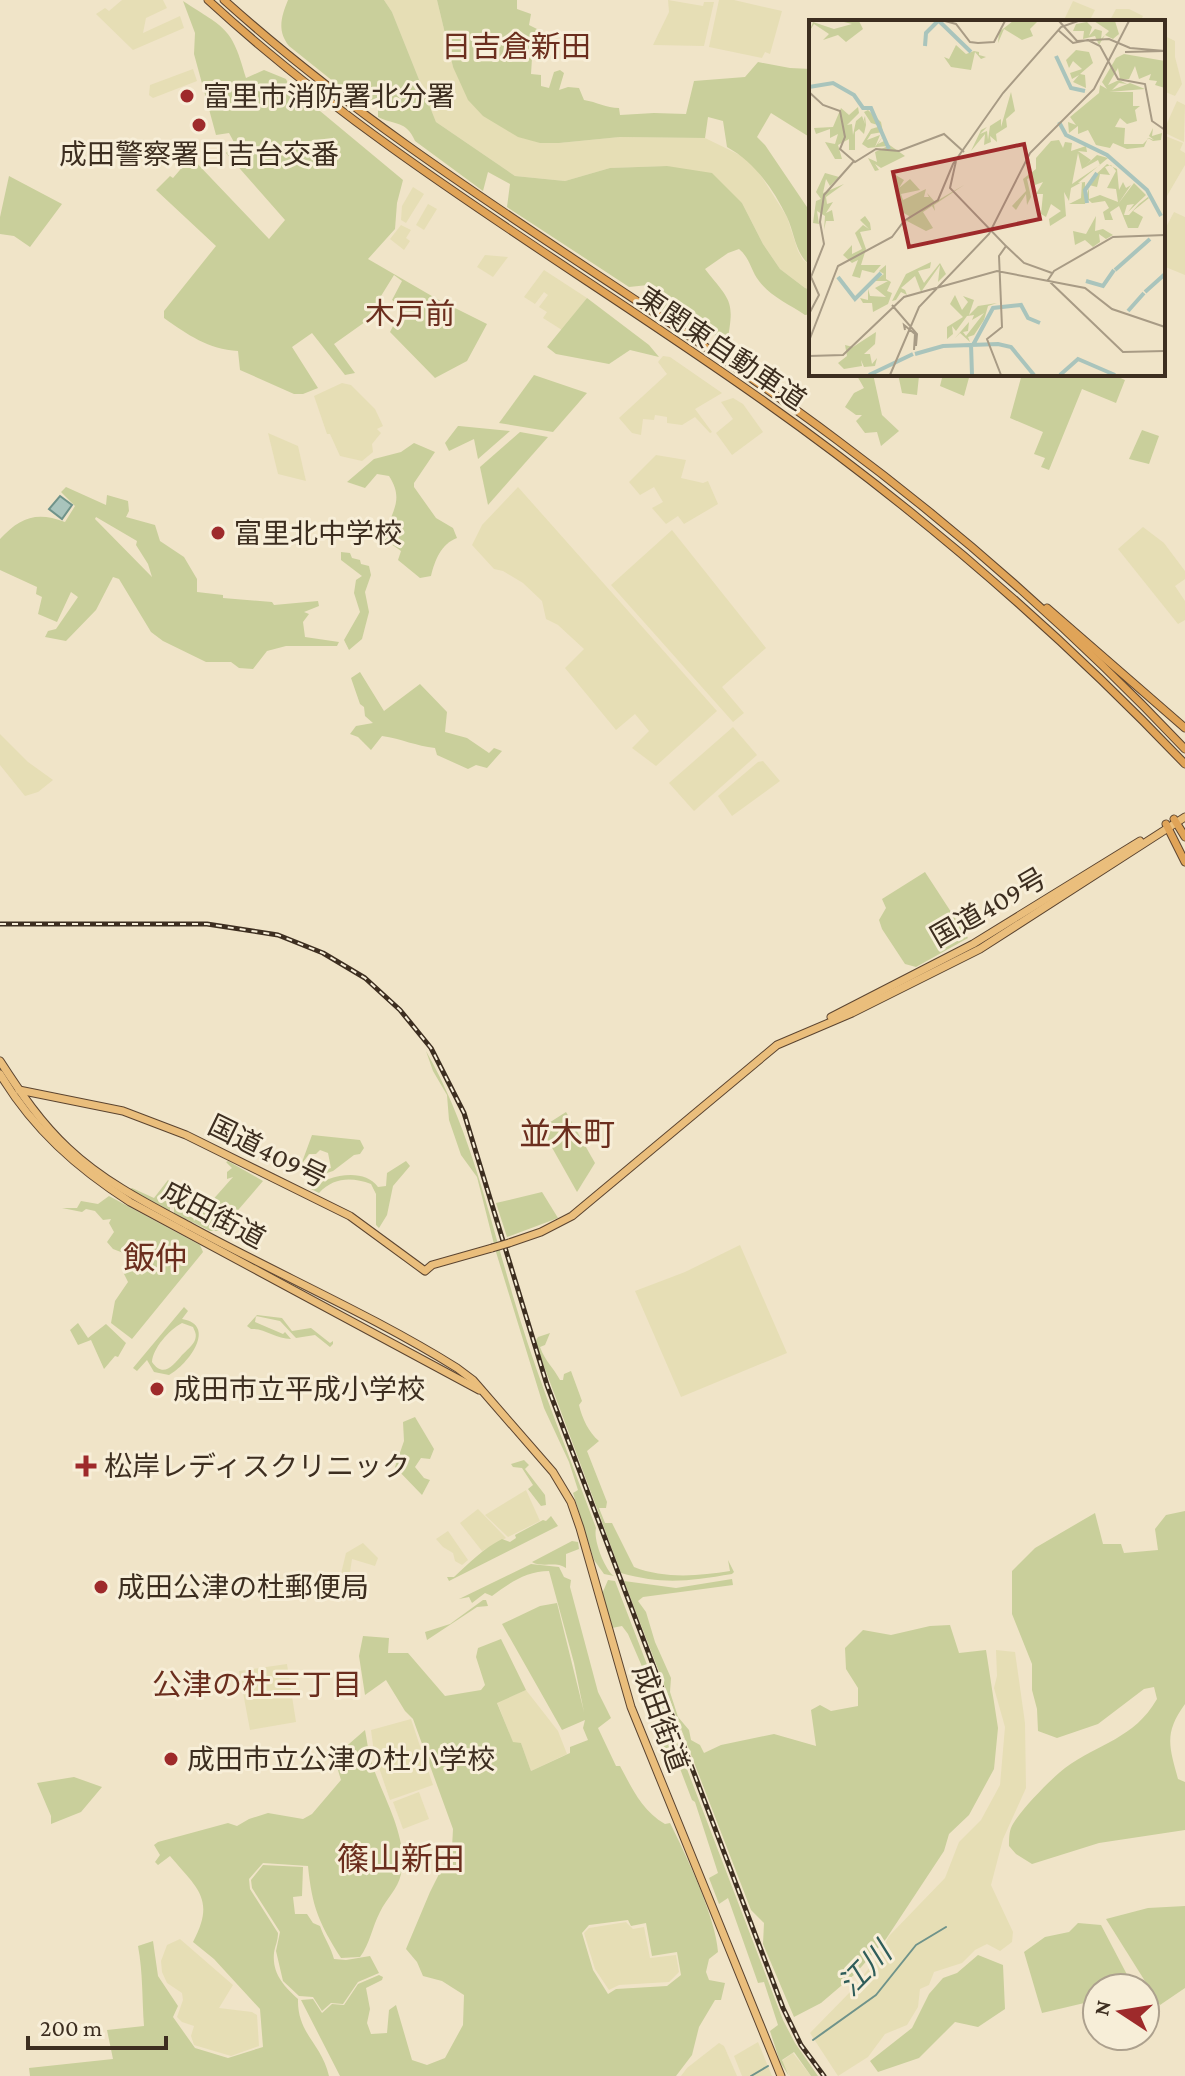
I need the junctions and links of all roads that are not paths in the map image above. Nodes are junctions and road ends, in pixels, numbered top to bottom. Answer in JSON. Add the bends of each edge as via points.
{"nodes":[{"id":1,"x":208,"y":0,"type":"edge"},
{"id":2,"x":224,"y":0,"type":"edge"},
{"id":3,"x":1025,"y":594,"type":"junction"},
{"id":4,"x":1185,"y":728,"type":"edge"},
{"id":5,"x":1185,"y":749,"type":"edge"},
{"id":6,"x":1185,"y":764,"type":"edge"},
{"id":7,"x":1185,"y":814,"type":"edge"},
{"id":8,"x":1175,"y":821,"type":"junction"},
{"id":9,"x":1167,"y":826,"type":"junction"},
{"id":10,"x":1185,"y":837,"type":"edge"},
{"id":11,"x":1185,"y":862,"type":"edge"},
{"id":12,"x":0,"y":1061,"type":"edge"},
{"id":13,"x":0,"y":1074,"type":"edge"},
{"id":14,"x":8,"y":1087,"type":"junction"},
{"id":15,"x":19,"y":1090,"type":"junction"},
{"id":16,"x":481,"y":1391,"type":"junction"},
{"id":17,"x":781,"y":2076,"type":"edge"}],
"edges":[{"from":1,"to":6,"type":"highway","name":"東関東自動車道","via":[[266,53],[418,168],[752,393],[888,494],[1045,626]]},
{"from":2,"to":3,"type":"highway","name":"東関東自動車道","via":[[364,115],[836,439]]},
{"from":3,"to":4,"type":"highway","via":[[1060,618]]},
{"from":3,"to":5,"type":"highway","name":"東関東自動車道"},
{"from":7,"to":8,"type":"highway","name":"国道409号"},
{"from":8,"to":9,"type":"highway","name":"国道409号"},
{"from":8,"to":10,"type":"highway"},
{"from":9,"to":11,"type":"highway"},
{"from":9,"to":15,"type":"highway","name":"国道409号","bridge":true,"via":[[980,949],[770,1050],[572,1216],[541,1232],[425,1271],[350,1216],[186,1135],[123,1111]]},
{"from":12,"to":15,"type":"highway","name":"成田街道"},
{"from":13,"to":14,"type":"highway","name":"成田街道"},
{"from":14,"to":15,"type":"highway","name":"国道409号"},
{"from":14,"to":16,"type":"highway","name":"成田街道","via":[[58,1149],[98,1182]]},
{"from":15,"to":16,"type":"highway","name":"成田街道","via":[[67,1147],[102,1176],[442,1359]]},
{"from":16,"to":17,"type":"highway","name":"成田街道","via":[[553,1472],[571,1502],[631,1707]]}]}
